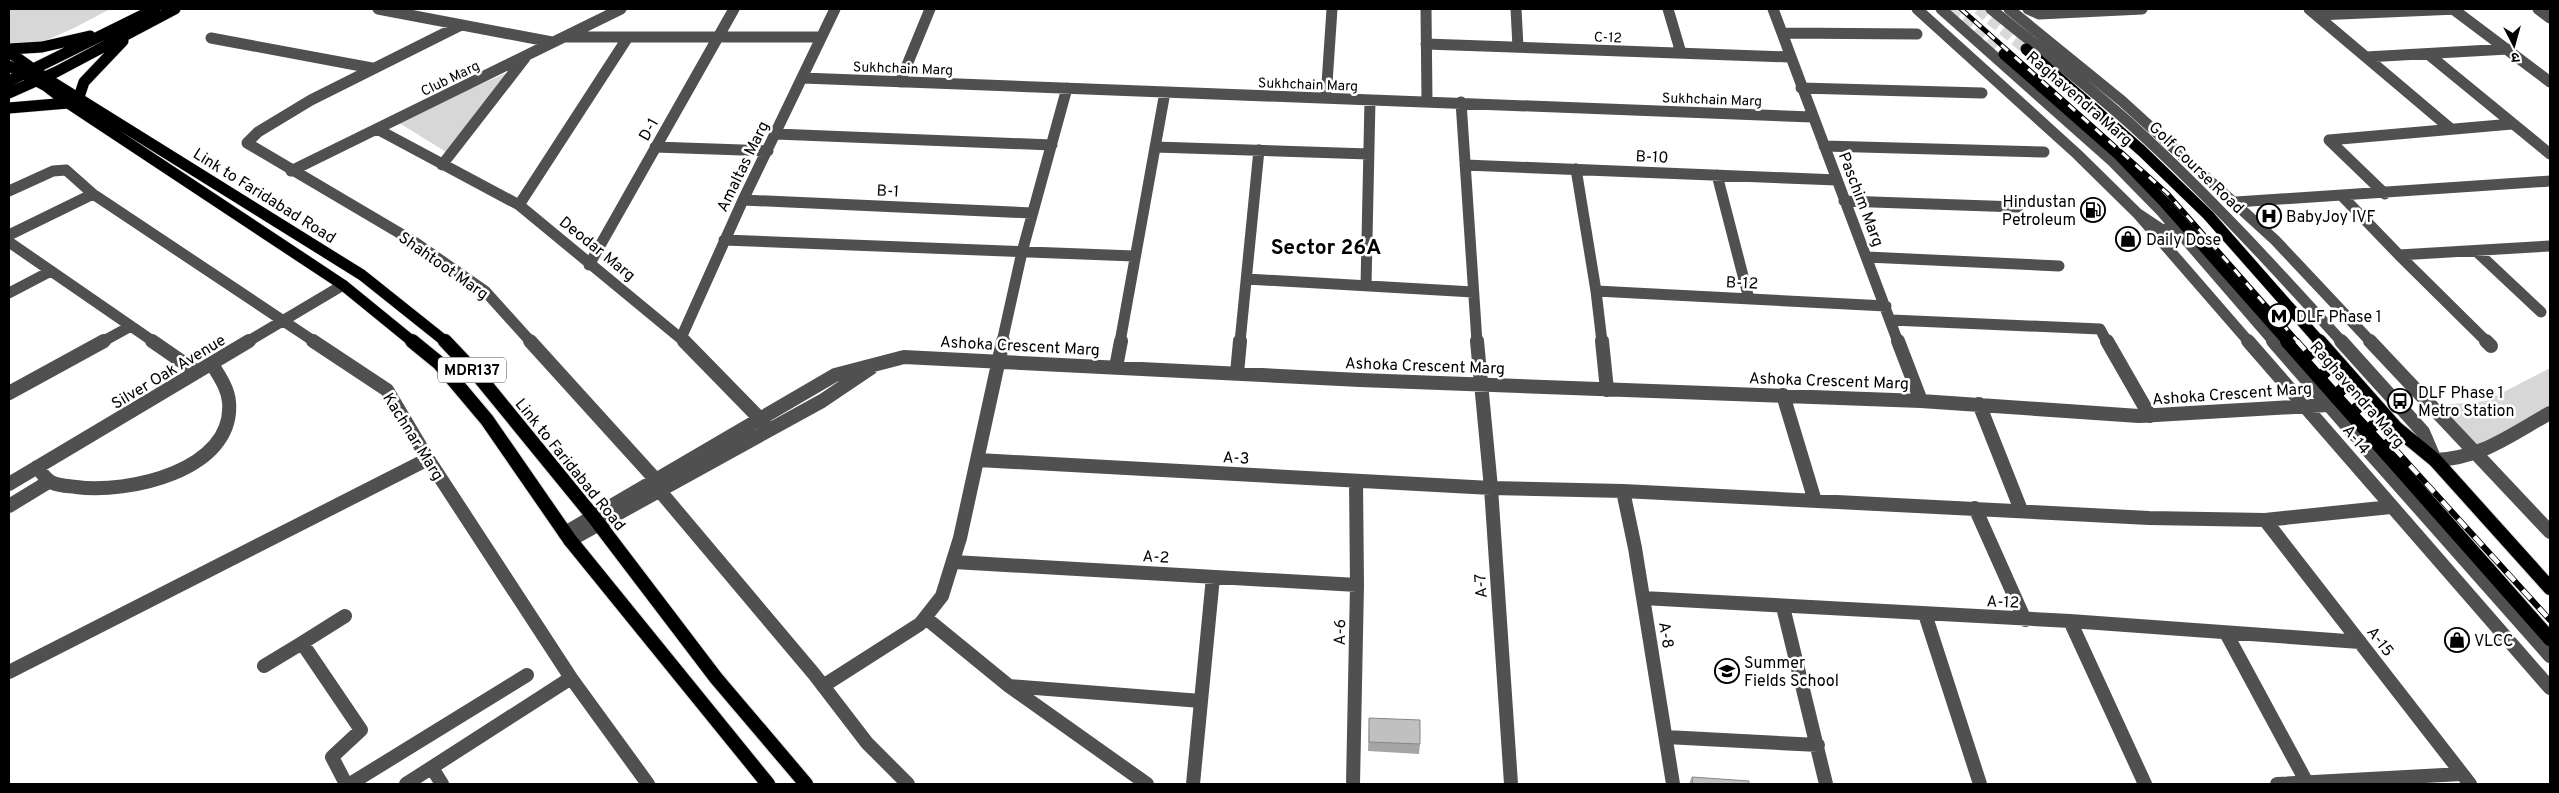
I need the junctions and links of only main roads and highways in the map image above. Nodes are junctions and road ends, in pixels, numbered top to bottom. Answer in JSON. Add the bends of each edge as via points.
{"nodes":[{"id":1,"x":155,"y":9,"type":"edge"},
{"id":2,"x":174,"y":9,"type":"edge"},
{"id":3,"x":132,"y":26,"type":"junction"},
{"id":4,"x":2026,"y":49,"type":"tunnel mouth"},
{"id":5,"x":9,"y":51,"type":"edge"},
{"id":6,"x":2004,"y":54,"type":"tunnel mouth"},
{"id":7,"x":9,"y":66,"type":"edge"},
{"id":8,"x":35,"y":75,"type":"junction"},
{"id":9,"x":9,"y":81,"type":"edge"},
{"id":10,"x":9,"y":93,"type":"edge"},
{"id":11,"x":73,"y":100,"type":"junction"},
{"id":12,"x":9,"y":108,"type":"edge"},
{"id":13,"x":2550,"y":588,"type":"edge"},
{"id":14,"x":2550,"y":639,"type":"edge"},
{"id":15,"x":768,"y":784,"type":"edge"},
{"id":16,"x":806,"y":784,"type":"edge"}],
"edges":[{"from":1,"to":3,"type":"main road"},
{"from":2,"to":3,"type":"main road"},
{"from":3,"to":5,"type":"main road","via":[[63,43]]},
{"from":3,"to":8,"type":"main road"},
{"from":3,"to":11,"type":"main road","via":[[84,82]]},
{"from":4,"to":13,"type":"main road","name":"Raghavendra Marg","via":[[2208,215],[2396,428],[2435,460]]},
{"from":5,"to":8,"type":"main road","number":"MDR137"},
{"from":6,"to":14,"type":"main road","name":"Raghavendra Marg","via":[[2117,153],[2165,203]]},
{"from":7,"to":8,"type":"main road","number":"MDR137"},
{"from":8,"to":9,"type":"main road"},
{"from":8,"to":10,"type":"main road"},
{"from":8,"to":11,"type":"main road","name":"Link to Faridabad Road","number":"MDR137"},
{"from":11,"to":12,"type":"main road"},
{"from":11,"to":15,"type":"main road","name":"Link to Faridabad Road","number":"MDR137","via":[[343,285],[439,363],[487,420],[568,536]]},
{"from":11,"to":16,"type":"main road","name":"Link to Faridabad Road","number":"MDR137","via":[[362,275],[450,345],[596,519],[716,678]]}]}
